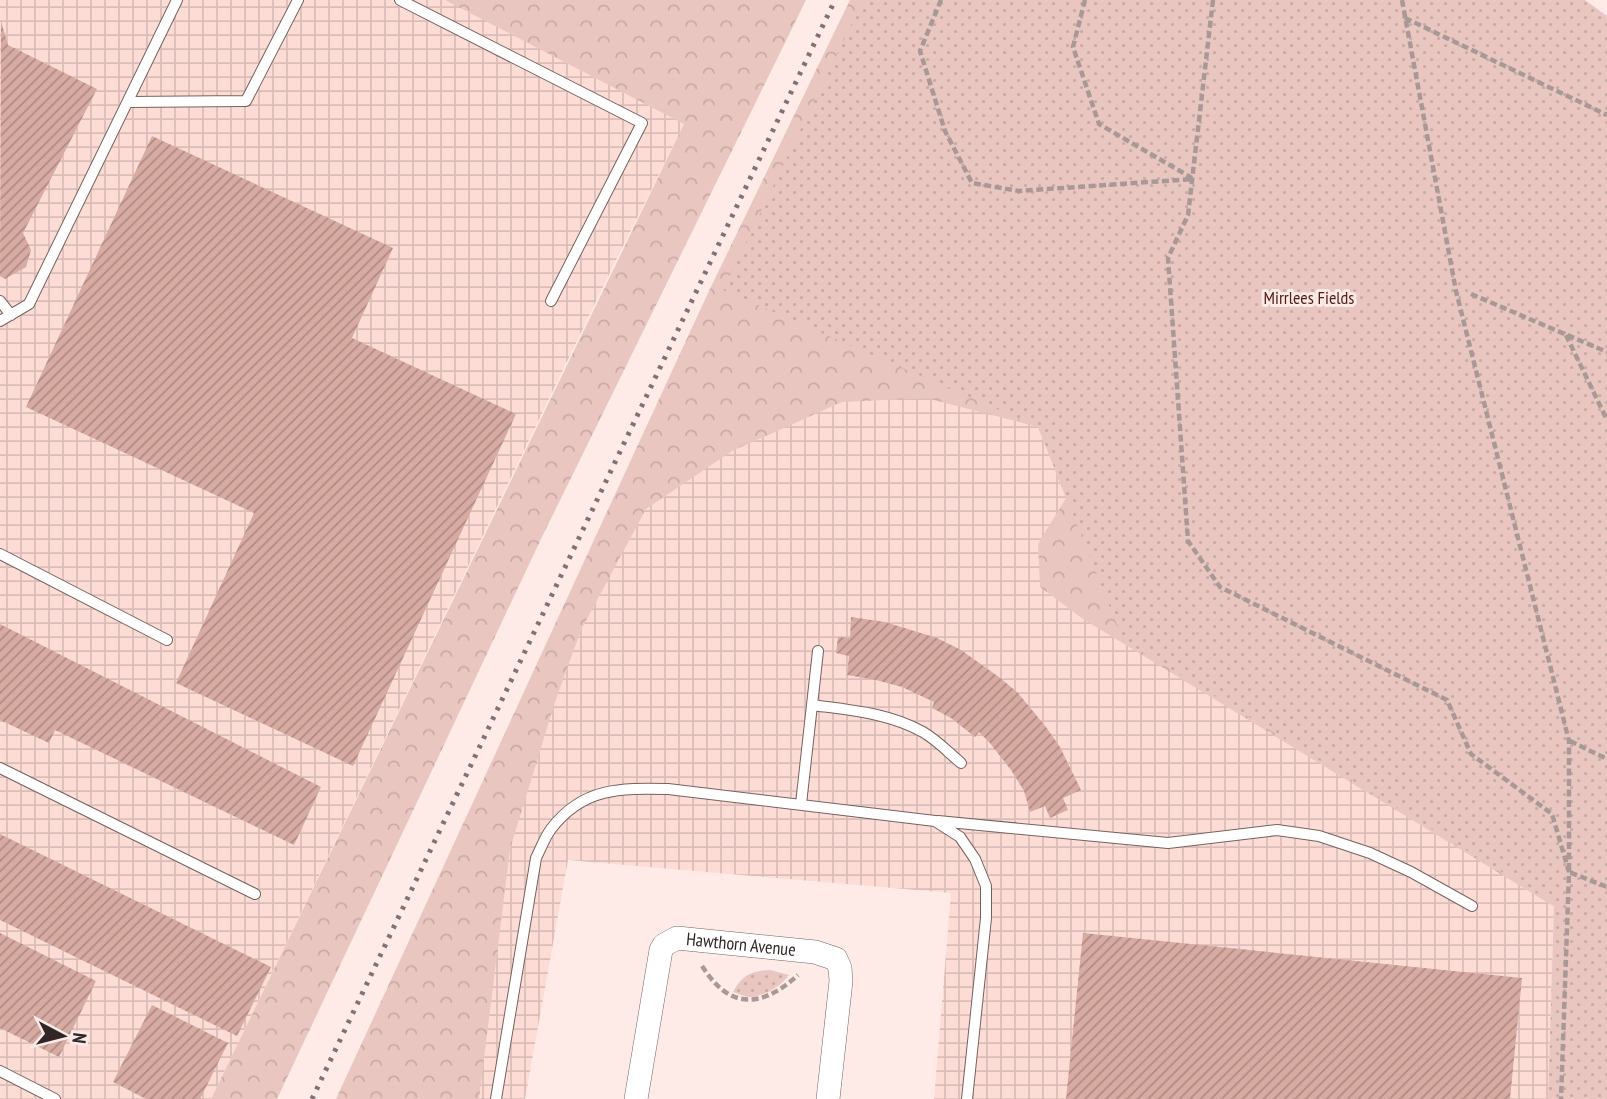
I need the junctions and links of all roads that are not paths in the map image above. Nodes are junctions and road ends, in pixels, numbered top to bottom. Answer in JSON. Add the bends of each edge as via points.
{"nodes":[{"id":1,"x":177,"y":0,"type":"edge"},
{"id":2,"x":298,"y":0,"type":"edge"},
{"id":3,"x":400,"y":0,"type":"edge"},
{"id":4,"x":128,"y":102,"type":"junction"},
{"id":5,"x":0,"y":301,"type":"edge"},
{"id":6,"x":551,"y":301,"type":"dead end"},
{"id":7,"x":11,"y":315,"type":"junction"},
{"id":8,"x":0,"y":321,"type":"edge"},
{"id":9,"x":0,"y":554,"type":"edge"},
{"id":10,"x":167,"y":640,"type":"dead end"},
{"id":11,"x":818,"y":651,"type":"dead end"},
{"id":12,"x":812,"y":705,"type":"junction"},
{"id":13,"x":961,"y":763,"type":"dead end"},
{"id":14,"x":0,"y":768,"type":"edge"},
{"id":15,"x":801,"y":804,"type":"junction"},
{"id":16,"x":935,"y":821,"type":"junction"},
{"id":17,"x":255,"y":894,"type":"dead end"},
{"id":18,"x":1472,"y":906,"type":"dead end"},
{"id":19,"x":0,"y":1071,"type":"edge"},
{"id":20,"x":55,"y":1099,"type":"edge"},
{"id":21,"x":496,"y":1099,"type":"edge"},
{"id":22,"x":636,"y":1099,"type":"edge"},
{"id":23,"x":828,"y":1099,"type":"edge"},
{"id":24,"x":967,"y":1099,"type":"edge"}],
"edges":[{"from":1,"to":4,"type":"lane"},
{"from":2,"to":4,"type":"lane","via":[[246,101]]},
{"from":3,"to":6,"type":"lane","via":[[642,123]]},
{"from":4,"to":7,"type":"lane","via":[[29,304]]},
{"from":5,"to":7,"type":"lane"},
{"from":7,"to":8,"type":"lane"},
{"from":9,"to":10,"type":"lane"},
{"from":11,"to":12,"type":"lane"},
{"from":12,"to":13,"type":"lane","via":[[878,714],[905,724],[925,733]]},
{"from":12,"to":15,"type":"lane"},
{"from":14,"to":17,"type":"lane"},
{"from":15,"to":16,"type":"lane"},
{"from":15,"to":21,"type":"lane","via":[[626,788],[592,796],[570,810],[551,829],[536,858]]},
{"from":16,"to":18,"type":"lane","via":[[1167,843],[1277,830],[1319,836],[1370,853]]},
{"from":16,"to":24,"type":"lane","via":[[960,837],[986,886]]},
{"from":19,"to":20,"type":"lane"},
{"from":22,"to":23,"type":"street","name":"Hawthorn Avenue","via":[[661,950],[677,938],[815,952],[836,959],[841,981]]}]}
